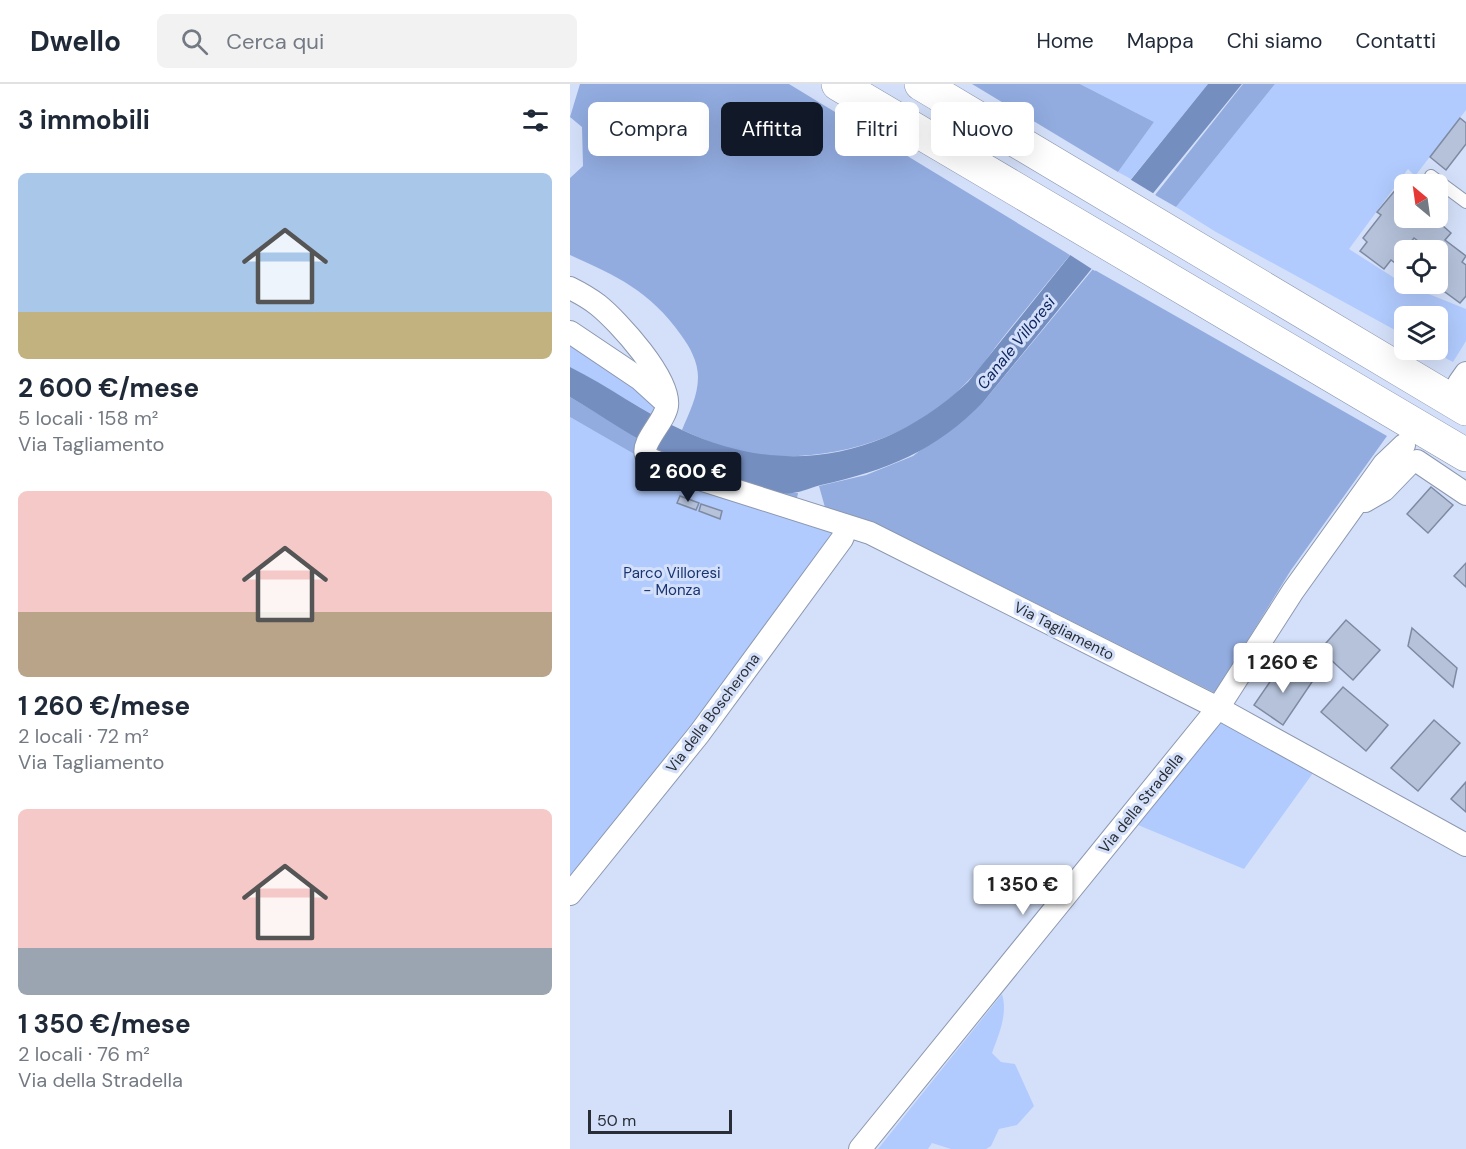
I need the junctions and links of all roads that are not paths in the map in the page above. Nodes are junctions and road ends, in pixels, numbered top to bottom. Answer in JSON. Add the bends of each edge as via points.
{"nodes":[{"id":1,"x":838,"y":84,"type":"edge"},
{"id":2,"x":921,"y":84,"type":"edge"},
{"id":3,"x":958,"y":84,"type":"edge"},
{"id":4,"x":950,"y":102,"type":"edge"},
{"id":5,"x":980,"y":102,"type":"edge"},
{"id":6,"x":1034,"y":152,"type":"edge"},
{"id":7,"x":1448,"y":189,"type":"edge"},
{"id":8,"x":1466,"y":202,"type":"edge"},
{"id":9,"x":570,"y":288,"type":"edge"},
{"id":10,"x":570,"y":332,"type":"edge"},
{"id":11,"x":1464,"y":388,"type":"edge"},
{"id":12,"x":665,"y":410,"type":"junction"},
{"id":13,"x":1404,"y":445,"type":"dead end"},
{"id":14,"x":1466,"y":455,"type":"edge"},
{"id":15,"x":1466,"y":494,"type":"edge"},
{"id":16,"x":1356,"y":505,"type":"junction"},
{"id":17,"x":843,"y":525,"type":"junction"},
{"id":18,"x":1218,"y":708,"type":"junction"},
{"id":19,"x":1466,"y":845,"type":"edge"},
{"id":20,"x":570,"y":894,"type":"edge"},
{"id":21,"x":860,"y":1149,"type":"edge"}],
"edges":[{"from":1,"to":14,"type":"highway"},
{"from":2,"to":4,"type":"highway"},
{"from":3,"to":5,"type":"highway","via":[[975,94]]},
{"from":6,"to":11,"type":"highway"},
{"from":7,"to":8,"type":"lane"},
{"from":9,"to":12,"type":"street","via":[[599,306],[631,340],[658,377]]},
{"from":10,"to":12,"type":"street","via":[[640,379]]},
{"from":12,"to":17,"type":"street","name":"Via Tagliamento","via":[[645,451],[658,465]]},
{"from":13,"to":16,"type":"street","name":"Via della Stradella","via":[[1384,464]]},
{"from":15,"to":16,"type":"street","via":[[1417,461],[1411,462],[1376,496]]},
{"from":16,"to":18,"type":"street","name":"Via della Stradella","via":[[1293,591]]},
{"from":17,"to":18,"type":"street","name":"Via Tagliamento","via":[[870,533]]},
{"from":17,"to":20,"type":"street","name":"Via della Boscherona","via":[[842,539],[699,734]]},
{"from":18,"to":19,"type":"street","name":"Via Tagliamento"},
{"from":18,"to":21,"type":"street","name":"Via della Stradella"}]}
